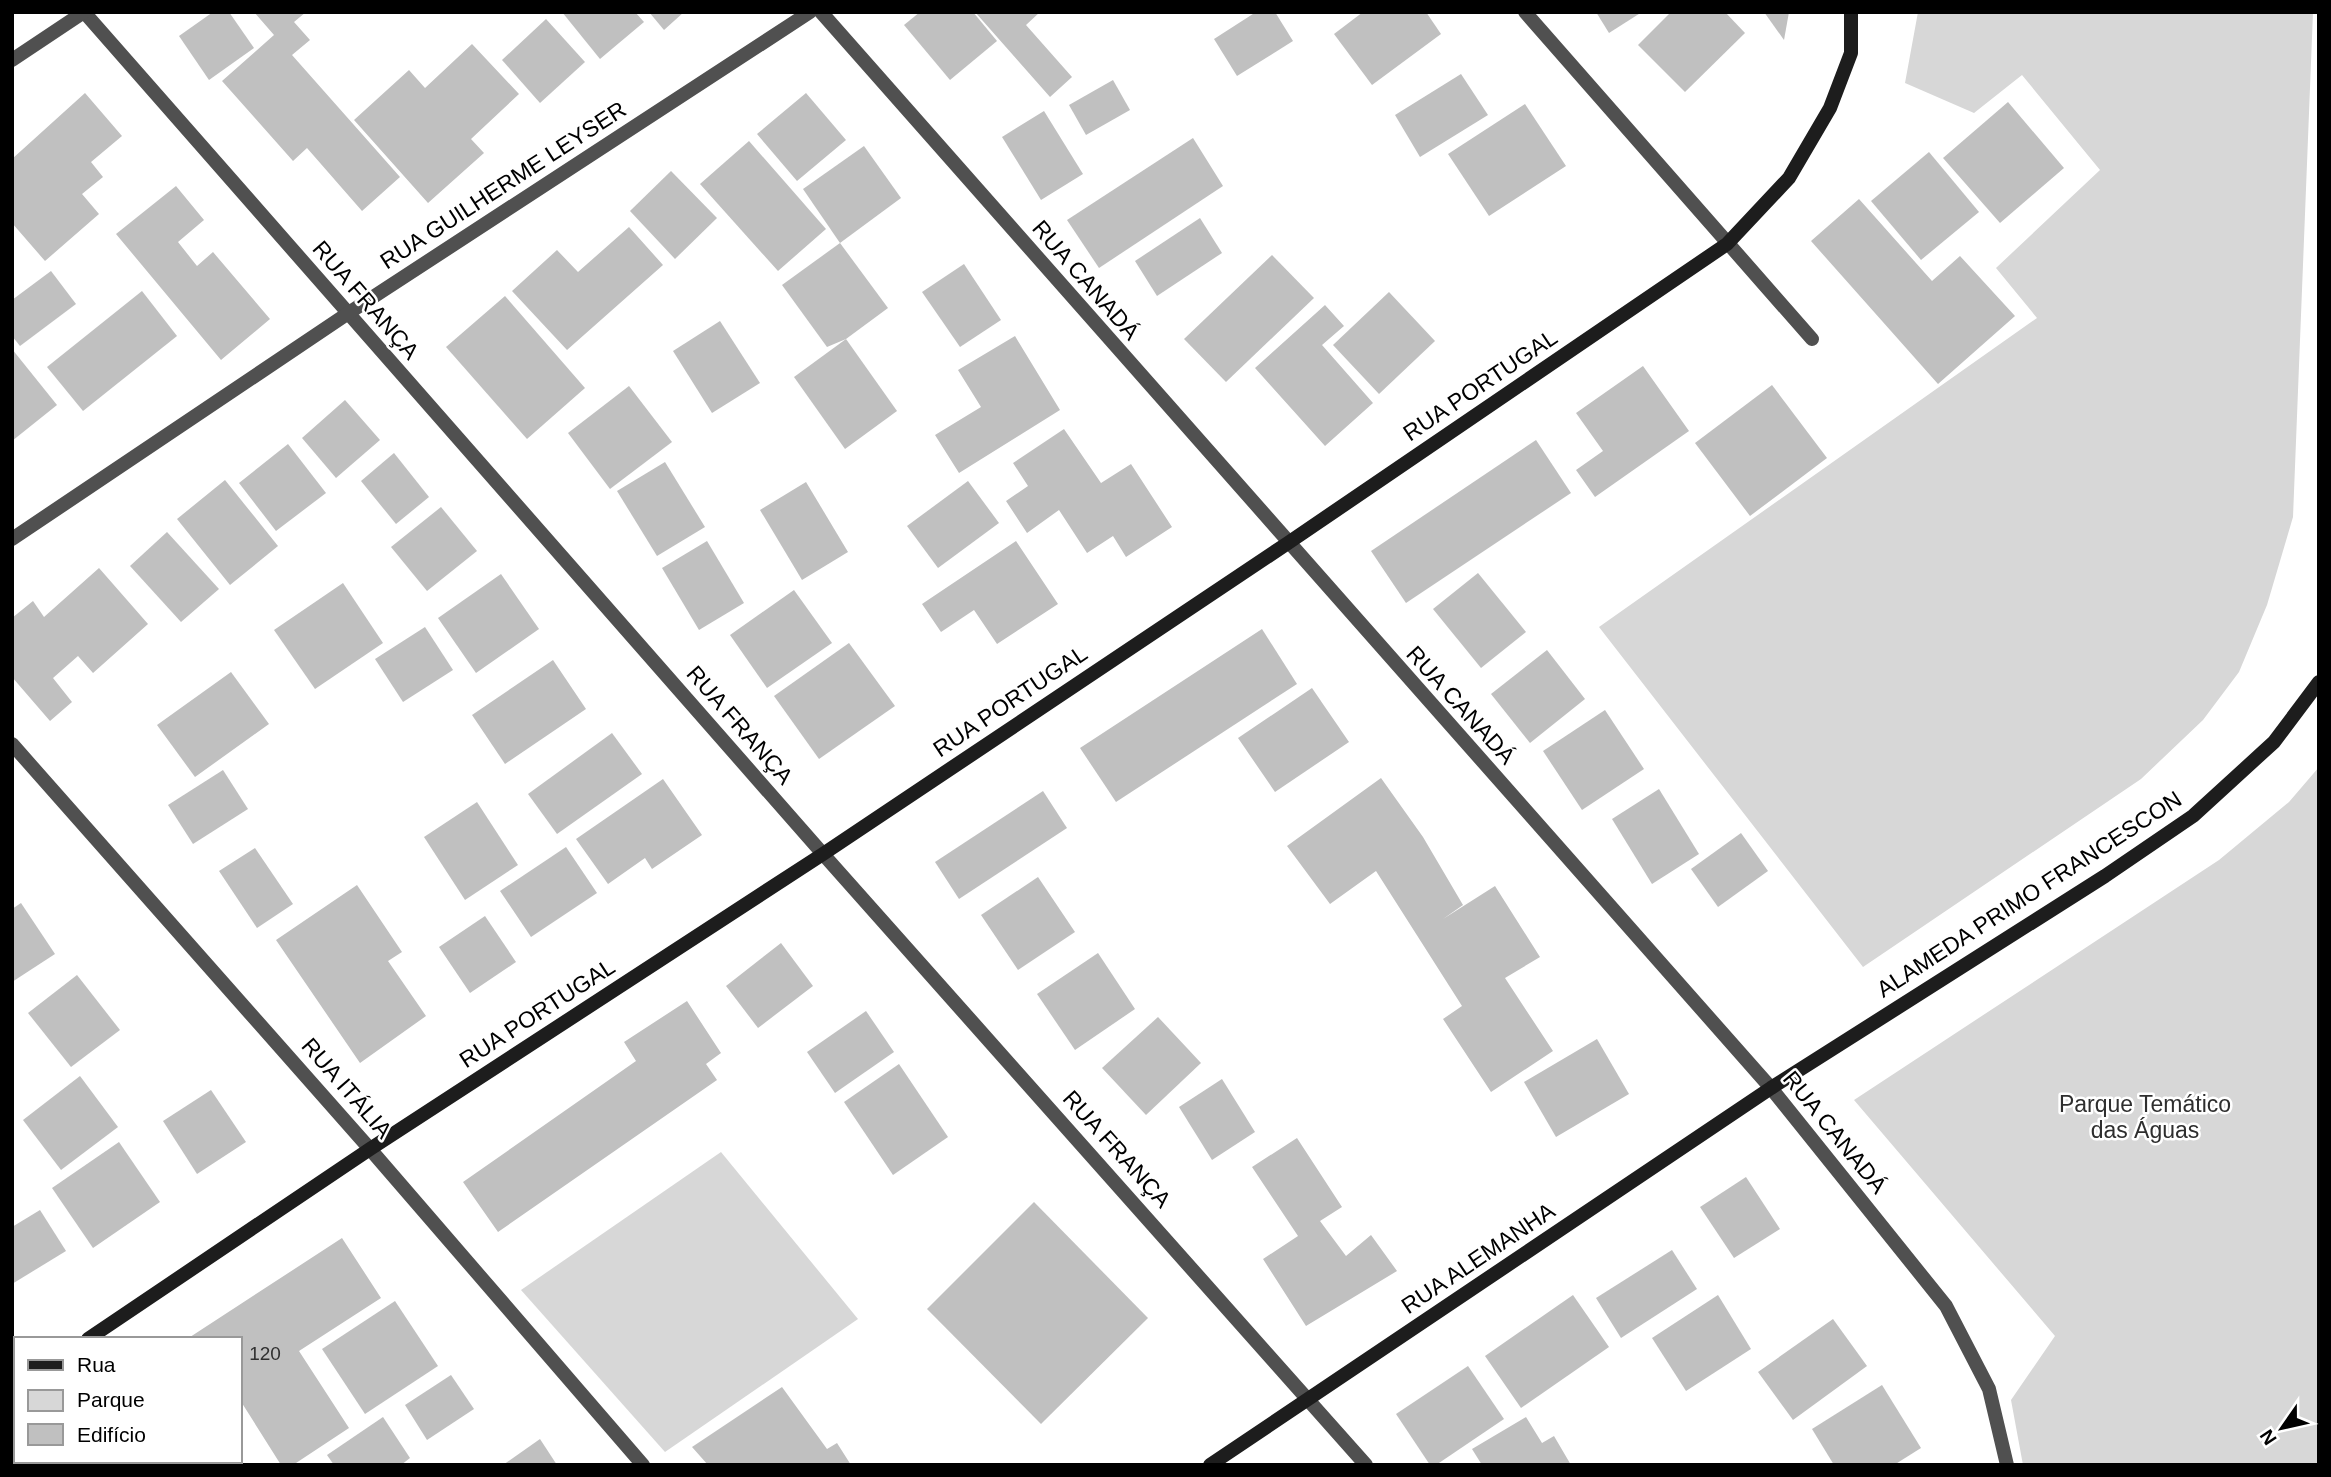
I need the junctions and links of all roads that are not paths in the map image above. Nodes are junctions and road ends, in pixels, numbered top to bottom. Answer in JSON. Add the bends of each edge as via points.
{"nodes":[{"id":1,"x":84,"y":12,"type":"edge"},
{"id":2,"x":810,"y":12,"type":"edge"},
{"id":3,"x":821,"y":12,"type":"edge"},
{"id":4,"x":1525,"y":12,"type":"edge"},
{"id":5,"x":1852,"y":12,"type":"edge"},
{"id":6,"x":12,"y":60,"type":"edge"},
{"id":7,"x":1727,"y":244,"type":"junction"},
{"id":8,"x":347,"y":314,"type":"junction"},
{"id":9,"x":1812,"y":339,"type":"dead end"},
{"id":10,"x":12,"y":539,"type":"edge"},
{"id":11,"x":1288,"y":543,"type":"junction"},
{"id":12,"x":2319,"y":682,"type":"edge"},
{"id":13,"x":12,"y":744,"type":"edge"},
{"id":14,"x":823,"y":854,"type":"junction"},
{"id":15,"x":1771,"y":1088,"type":"junction"},
{"id":16,"x":370,"y":1149,"type":"junction"},
{"id":17,"x":91,"y":1337,"type":"edge"},
{"id":18,"x":1308,"y":1399,"type":"junction"},
{"id":19,"x":643,"y":1465,"type":"edge"},
{"id":20,"x":1210,"y":1465,"type":"edge"},
{"id":21,"x":1366,"y":1465,"type":"edge"},
{"id":22,"x":2007,"y":1465,"type":"edge"}],
"edges":[{"from":1,"to":6,"type":"street"},
{"from":1,"to":8,"type":"street","name":"RUA FRANÇA"},
{"from":2,"to":8,"type":"street","name":"RUA GUILHERME LEYSER"},
{"from":3,"to":11,"type":"street","name":"RUA CANADÁ"},
{"from":4,"to":7,"type":"street"},
{"from":5,"to":7,"type":"street","name":"RUA PORTUGAL","via":[[1851,53],[1830,108],[1789,178]]},
{"from":7,"to":9,"type":"street"},
{"from":7,"to":11,"type":"street","name":"RUA PORTUGAL"},
{"from":8,"to":10,"type":"street","name":"RUA GUILHERME LEYSER"},
{"from":8,"to":14,"type":"street","name":"RUA FRANÇA"},
{"from":11,"to":14,"type":"street","name":"RUA PORTUGAL"},
{"from":11,"to":15,"type":"street","name":"RUA CANADÁ"},
{"from":12,"to":15,"type":"street","name":"ALAMEDA PRIMO FRANCESCON","via":[[2274,742],[2193,816]]},
{"from":13,"to":16,"type":"street","name":"RUA ITÁLIA"},
{"from":14,"to":16,"type":"street","name":"RUA PORTUGAL"},
{"from":14,"to":18,"type":"street","name":"RUA FRANÇA"},
{"from":15,"to":18,"type":"street","name":"RUA ALEMANHA"},
{"from":15,"to":22,"type":"street","name":"RUA CANADÁ","via":[[1946,1306],[1989,1389]]},
{"from":16,"to":17,"type":"street","name":"RUA PORTUGAL"},
{"from":16,"to":19,"type":"street","name":"RUA ITÁLIA"},
{"from":18,"to":20,"type":"street","name":"RUA ALEMANHA"},
{"from":18,"to":21,"type":"street","name":"RUA FRANÇA"}]}
